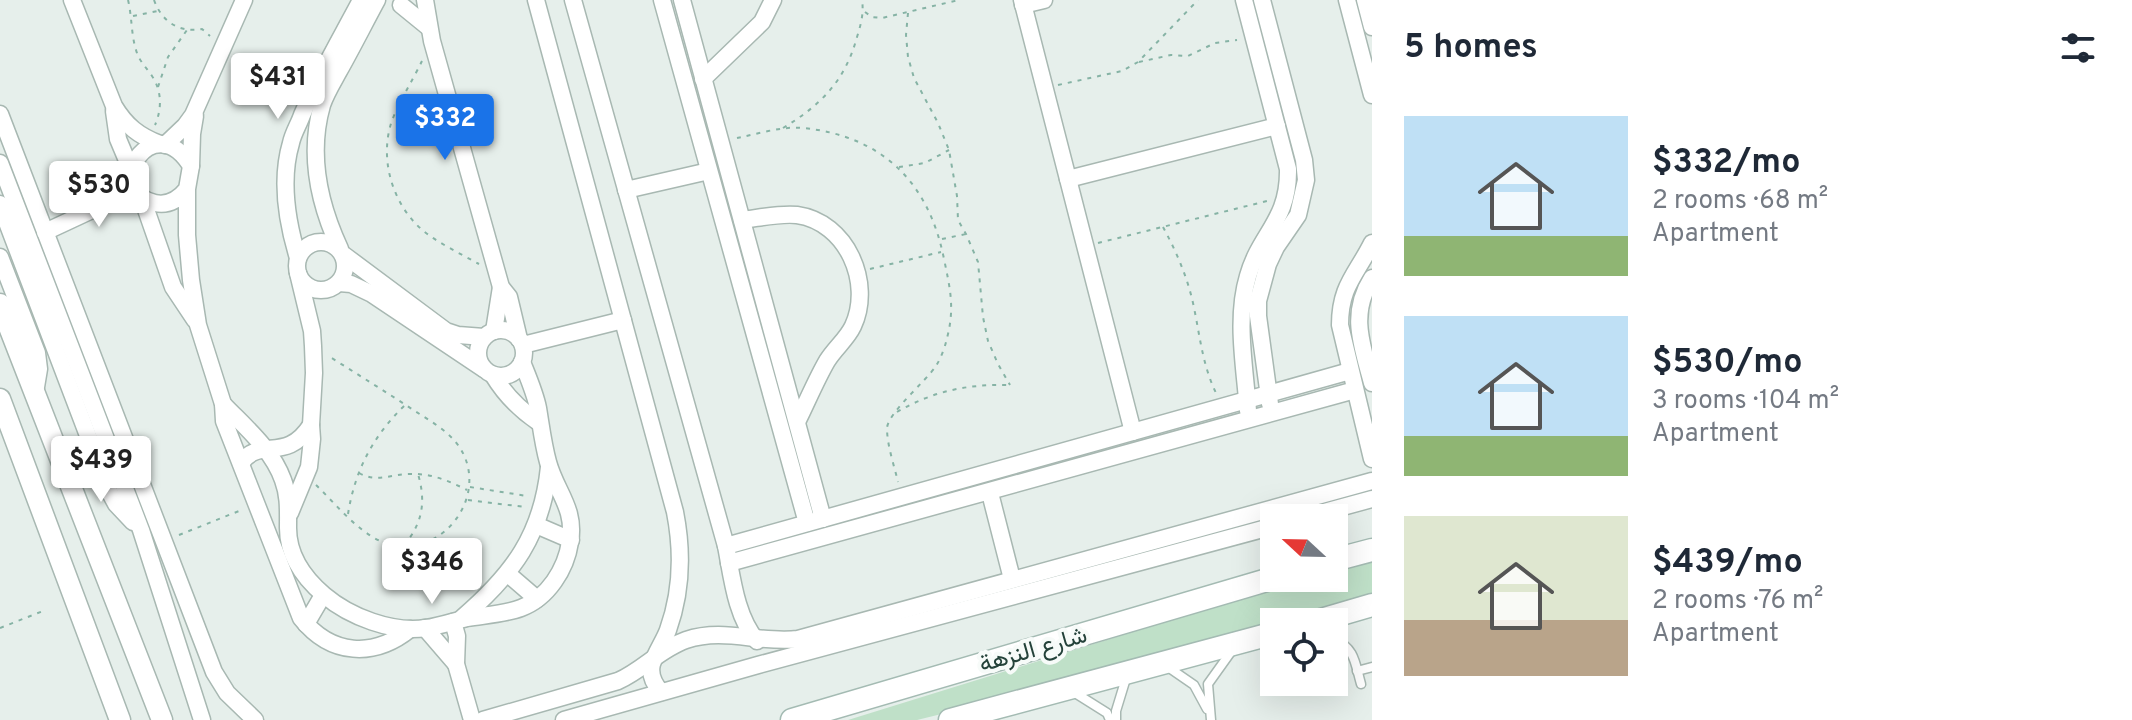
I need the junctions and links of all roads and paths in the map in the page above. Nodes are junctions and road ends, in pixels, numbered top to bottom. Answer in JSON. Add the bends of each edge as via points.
{"nodes":[{"id":1,"x":72,"y":0,"type":"edge"},
{"id":2,"x":128,"y":0,"type":"edge"},
{"id":3,"x":154,"y":0,"type":"edge"},
{"id":4,"x":244,"y":0,"type":"edge"},
{"id":5,"x":361,"y":0,"type":"edge"},
{"id":6,"x":377,"y":0,"type":"edge"},
{"id":7,"x":425,"y":0,"type":"edge"},
{"id":8,"x":536,"y":0,"type":"edge"},
{"id":9,"x":573,"y":0,"type":"edge"},
{"id":10,"x":662,"y":0,"type":"edge"},
{"id":11,"x":682,"y":0,"type":"edge"},
{"id":12,"x":773,"y":0,"type":"edge"},
{"id":13,"x":862,"y":0,"type":"edge"},
{"id":14,"x":959,"y":0,"type":"edge"},
{"id":15,"x":1044,"y":0,"type":"edge"},
{"id":16,"x":1198,"y":0,"type":"edge"},
{"id":17,"x":1244,"y":0,"type":"edge"},
{"id":18,"x":1262,"y":0,"type":"edge"},
{"id":19,"x":1347,"y":0,"type":"edge"},
{"id":20,"x":1365,"y":0,"type":"edge"},
{"id":21,"x":400,"y":2,"type":"edge"},
{"id":22,"x":1023,"y":3,"type":"edge"},
{"id":23,"x":158,"y":11,"type":"junction"},
{"id":24,"x":864,"y":11,"type":"junction"},
{"id":25,"x":908,"y":13,"type":"junction"},
{"id":26,"x":132,"y":17,"type":"junction"},
{"id":27,"x":1372,"y":27,"type":"edge"},
{"id":28,"x":202,"y":29,"type":"dead end"},
{"id":29,"x":187,"y":30,"type":"junction"},
{"id":30,"x":430,"y":34,"type":"junction"},
{"id":31,"x":1255,"y":41,"type":"junction"},
{"id":32,"x":1138,"y":62,"type":"junction"},
{"id":33,"x":703,"y":79,"type":"junction"},
{"id":34,"x":158,"y":88,"type":"junction"},
{"id":35,"x":1045,"y":88,"type":"junction"},
{"id":36,"x":1372,"y":95,"type":"edge"},
{"id":37,"x":317,"y":99,"type":"junction"},
{"id":38,"x":199,"y":103,"type":"junction"},
{"id":39,"x":114,"y":106,"type":"junction"},
{"id":40,"x":0,"y":114,"type":"edge"},
{"id":41,"x":1277,"y":126,"type":"junction"},
{"id":42,"x":781,"y":129,"type":"junction"},
{"id":43,"x":720,"y":141,"type":"junction"},
{"id":44,"x":157,"y":143,"type":"junction"},
{"id":45,"x":949,"y":150,"type":"junction"},
{"id":46,"x":0,"y":163,"type":"edge"},
{"id":47,"x":191,"y":166,"type":"junction"},
{"id":48,"x":898,"y":168,"type":"junction"},
{"id":49,"x":131,"y":170,"type":"junction"},
{"id":50,"x":709,"y":171,"type":"junction"},
{"id":51,"x":1068,"y":179,"type":"junction"},
{"id":52,"x":187,"y":189,"type":"junction"},
{"id":53,"x":626,"y":190,"type":"junction"},
{"id":54,"x":139,"y":194,"type":"junction"},
{"id":55,"x":1286,"y":196,"type":"junction"},
{"id":56,"x":0,"y":204,"type":"edge"},
{"id":57,"x":742,"y":220,"type":"junction"},
{"id":58,"x":4,"y":224,"type":"edge"},
{"id":59,"x":1163,"y":227,"type":"junction"},
{"id":60,"x":45,"y":232,"type":"junction"},
{"id":61,"x":966,"y":234,"type":"junction"},
{"id":62,"x":941,"y":240,"type":"junction"},
{"id":63,"x":1372,"y":243,"type":"edge"},
{"id":64,"x":16,"y":244,"type":"junction"},
{"id":65,"x":1085,"y":246,"type":"junction"},
{"id":66,"x":342,"y":252,"type":"junction"},
{"id":67,"x":943,"y":252,"type":"junction"},
{"id":68,"x":0,"y":254,"type":"edge"},
{"id":69,"x":298,"y":265,"type":"junction"},
{"id":70,"x":858,"y":272,"type":"junction"},
{"id":71,"x":1372,"y":278,"type":"edge"},
{"id":72,"x":499,"y":280,"type":"junction"},
{"id":73,"x":333,"y":286,"type":"junction"},
{"id":74,"x":0,"y":304,"type":"edge"},
{"id":75,"x":623,"y":320,"type":"junction"},
{"id":76,"x":422,"y":321,"type":"junction"},
{"id":77,"x":198,"y":325,"type":"junction"},
{"id":78,"x":489,"y":334,"type":"junction"},
{"id":79,"x":312,"y":339,"type":"junction"},
{"id":80,"x":522,"y":349,"type":"junction"},
{"id":81,"x":1350,"y":371,"type":"junction"},
{"id":82,"x":489,"y":372,"type":"junction"},
{"id":83,"x":1372,"y":383,"type":"edge"},
{"id":84,"x":1355,"y":390,"type":"junction"},
{"id":85,"x":34,"y":394,"type":"junction"},
{"id":86,"x":1269,"y":394,"type":"junction"},
{"id":87,"x":0,"y":399,"type":"edge"},
{"id":88,"x":1248,"y":400,"type":"junction"},
{"id":89,"x":223,"y":404,"type":"junction"},
{"id":90,"x":405,"y":405,"type":"junction"},
{"id":91,"x":1223,"y":406,"type":"junction"},
{"id":92,"x":894,"y":413,"type":"junction"},
{"id":93,"x":1272,"y":414,"type":"junction"},
{"id":94,"x":1249,"y":420,"type":"junction"},
{"id":95,"x":538,"y":422,"type":"junction"},
{"id":96,"x":797,"y":422,"type":"junction"},
{"id":97,"x":311,"y":425,"type":"junction"},
{"id":98,"x":1133,"y":432,"type":"junction"},
{"id":99,"x":267,"y":450,"type":"junction"},
{"id":100,"x":1372,"y":459,"type":"edge"},
{"id":101,"x":241,"y":463,"type":"junction"},
{"id":102,"x":549,"y":467,"type":"junction"},
{"id":103,"x":358,"y":472,"type":"junction"},
{"id":104,"x":418,"y":474,"type":"junction"},
{"id":105,"x":306,"y":476,"type":"junction"},
{"id":106,"x":1372,"y":481,"type":"edge"},
{"id":107,"x":469,"y":489,"type":"junction"},
{"id":108,"x":990,"y":493,"type":"junction"},
{"id":109,"x":901,"y":497,"type":"junction"},
{"id":110,"x":467,"y":499,"type":"junction"},
{"id":111,"x":1372,"y":499,"type":"edge"},
{"id":112,"x":1348,"y":506,"type":"edge"},
{"id":113,"x":258,"y":508,"type":"junction"},
{"id":114,"x":541,"y":511,"type":"junction"},
{"id":115,"x":290,"y":515,"type":"junction"},
{"id":116,"x":348,"y":515,"type":"junction"},
{"id":117,"x":815,"y":521,"type":"junction"},
{"id":118,"x":141,"y":530,"type":"junction"},
{"id":119,"x":1260,"y":530,"type":"edge"},
{"id":120,"x":571,"y":540,"type":"junction"},
{"id":121,"x":163,"y":541,"type":"junction"},
{"id":122,"x":404,"y":546,"type":"junction"},
{"id":123,"x":726,"y":546,"type":"junction"},
{"id":124,"x":1372,"y":550,"type":"edge"},
{"id":125,"x":1348,"y":556,"type":"edge"},
{"id":126,"x":729,"y":563,"type":"junction"},
{"id":127,"x":508,"y":574,"type":"junction"},
{"id":128,"x":1012,"y":579,"type":"junction"},
{"id":129,"x":1260,"y":582,"type":"edge"},
{"id":130,"x":323,"y":595,"type":"junction"},
{"id":131,"x":537,"y":599,"type":"junction"},
{"id":132,"x":1372,"y":605,"type":"edge"},
{"id":133,"x":43,"y":611,"type":"dead end"},
{"id":134,"x":1348,"y":612,"type":"edge"},
{"id":135,"x":370,"y":620,"type":"junction"},
{"id":136,"x":457,"y":620,"type":"junction"},
{"id":137,"x":306,"y":624,"type":"junction"},
{"id":138,"x":0,"y":628,"type":"edge"},
{"id":139,"x":418,"y":628,"type":"junction"},
{"id":140,"x":1260,"y":637,"type":"edge"},
{"id":141,"x":753,"y":638,"type":"junction"},
{"id":142,"x":1237,"y":643,"type":"junction"},
{"id":143,"x":1348,"y":648,"type":"edge"},
{"id":144,"x":361,"y":649,"type":"junction"},
{"id":145,"x":657,"y":655,"type":"junction"},
{"id":146,"x":1162,"y":663,"type":"junction"},
{"id":147,"x":456,"y":664,"type":"junction"},
{"id":148,"x":758,"y":665,"type":"junction"},
{"id":149,"x":1372,"y":667,"type":"edge"},
{"id":150,"x":1357,"y":671,"type":"junction"},
{"id":151,"x":1127,"y":672,"type":"junction"},
{"id":152,"x":1361,"y":684,"type":"dead end"},
{"id":153,"x":1068,"y":688,"type":"junction"},
{"id":154,"x":661,"y":692,"type":"junction"},
{"id":155,"x":820,"y":716,"type":"edge"},
{"id":156,"x":245,"y":717,"type":"edge"},
{"id":157,"x":1211,"y":718,"type":"edge"},
{"id":158,"x":120,"y":720,"type":"edge"},
{"id":159,"x":162,"y":720,"type":"edge"},
{"id":160,"x":202,"y":720,"type":"edge"},
{"id":161,"x":472,"y":720,"type":"edge"},
{"id":162,"x":483,"y":720,"type":"edge"},
{"id":163,"x":564,"y":720,"type":"edge"},
{"id":164,"x":792,"y":720,"type":"edge"},
{"id":165,"x":950,"y":720,"type":"edge"},
{"id":166,"x":1113,"y":720,"type":"edge"}],
"edges":[{"from":1,"to":39,"type":"street"},
{"from":2,"to":26,"type":"path"},
{"from":3,"to":23,"type":"path"},
{"from":4,"to":38,"type":"street"},
{"from":5,"to":37,"type":"street"},
{"from":6,"to":37,"type":"street"},
{"from":7,"to":30,"type":"street"},
{"from":8,"to":75,"type":"street"},
{"from":9,"to":53,"type":"street"},
{"from":10,"to":50,"type":"street"},
{"from":11,"to":33,"type":"street"},
{"from":12,"to":33,"type":"street","via":[[762,22]]},
{"from":13,"to":24,"type":"path"},
{"from":14,"to":25,"type":"path"},
{"from":15,"to":22,"type":"street"},
{"from":16,"to":32,"type":"path"},
{"from":17,"to":31,"type":"street"},
{"from":18,"to":86,"type":"street","via":[[1306,180],[1298,215],[1268,264],[1258,301]]},
{"from":19,"to":36,"type":"street"},
{"from":20,"to":27,"type":"street"},
{"from":21,"to":30,"type":"street"},
{"from":22,"to":35,"type":"street"},
{"from":23,"to":26,"type":"path"},
{"from":23,"to":29,"type":"path","via":[[170,24]]},
{"from":24,"to":25,"type":"path","via":[[882,18]]},
{"from":24,"to":42,"type":"path","via":[[843,73],[815,106]]},
{"from":25,"to":45,"type":"path","via":[[908,57],[914,78]]},
{"from":26,"to":34,"type":"path","via":[[136,50]]},
{"from":28,"to":29,"type":"path"},
{"from":29,"to":34,"type":"path","via":[[168,57]]},
{"from":30,"to":72,"type":"street"},
{"from":30,"to":72,"type":"path","via":[[390,126],[388,172],[407,214],[423,231]]},
{"from":31,"to":32,"type":"path","via":[[1215,43],[1188,56]]},
{"from":31,"to":41,"type":"street"},
{"from":32,"to":35,"type":"path","via":[[1122,71]]},
{"from":33,"to":43,"type":"street"},
{"from":34,"to":44,"type":"path"},
{"from":35,"to":51,"type":"street"},
{"from":37,"to":66,"type":"street","via":[[321,201]]},
{"from":37,"to":69,"type":"street","via":[[291,143],[286,181]]},
{"from":38,"to":44,"type":"street","via":[[185,126]]},
{"from":38,"to":47,"type":"street"},
{"from":39,"to":44,"type":"street","via":[[133,130]]},
{"from":39,"to":49,"type":"street","via":[[118,139]]},
{"from":40,"to":60,"type":"street"},
{"from":41,"to":51,"type":"street"},
{"from":41,"to":55,"type":"street","via":[[1288,169]]},
{"from":42,"to":43,"type":"path"},
{"from":42,"to":48,"type":"path","via":[[845,138]]},
{"from":43,"to":57,"type":"street"},
{"from":44,"to":47,"type":"street","via":[[180,151]]},
{"from":44,"to":49,"type":"street","via":[[141,152]]},
{"from":45,"to":48,"type":"path","via":[[925,163]]},
{"from":45,"to":61,"type":"path","via":[[958,220]]},
{"from":46,"to":118,"type":"street"},
{"from":47,"to":52,"type":"street"},
{"from":48,"to":62,"type":"path","via":[[924,201]]},
{"from":49,"to":54,"type":"street"},
{"from":50,"to":53,"type":"street"},
{"from":50,"to":117,"type":"street"},
{"from":51,"to":65,"type":"street"},
{"from":52,"to":54,"type":"street","via":[[161,204]]},
{"from":52,"to":77,"type":"street"},
{"from":53,"to":123,"type":"street"},
{"from":54,"to":60,"type":"street"},
{"from":54,"to":77,"type":"street","via":[[173,287]]},
{"from":55,"to":59,"type":"path"},
{"from":55,"to":88,"type":"street","via":[[1246,279],[1241,318]]},
{"from":56,"to":58,"type":"street"},
{"from":57,"to":70,"type":"street","via":[[810,218],[835,234]]},
{"from":57,"to":96,"type":"street"},
{"from":58,"to":64,"type":"street"},
{"from":59,"to":65,"type":"path"},
{"from":59,"to":91,"type":"path","via":[[1186,277],[1202,358]]},
{"from":60,"to":121,"type":"street"},
{"from":61,"to":62,"type":"path"},
{"from":61,"to":92,"type":"path","via":[[978,262],[988,341],[1010,385],[938,392]]},
{"from":62,"to":67,"type":"path"},
{"from":63,"to":81,"type":"street","via":[[1340,308]]},
{"from":64,"to":68,"type":"street"},
{"from":64,"to":118,"type":"street","via":[[109,491]]},
{"from":65,"to":98,"type":"street"},
{"from":66,"to":69,"type":"street","via":[[320,241],[307,246]]},
{"from":66,"to":73,"type":"street","via":[[346,270]]},
{"from":66,"to":76,"type":"street"},
{"from":67,"to":70,"type":"path"},
{"from":67,"to":92,"type":"path","via":[[952,300],[947,340],[938,363]]},
{"from":68,"to":85,"type":"street","via":[[37,353]]},
{"from":69,"to":73,"type":"street","via":[[305,285],[319,290]]},
{"from":69,"to":79,"type":"street"},
{"from":70,"to":96,"type":"street","via":[[860,299],[853,325],[828,358]]},
{"from":71,"to":83,"type":"street","via":[[1358,324]]},
{"from":72,"to":78,"type":"street"},
{"from":72,"to":80,"type":"street","via":[[509,297]]},
{"from":73,"to":76,"type":"street","via":[[351,284]]},
{"from":73,"to":79,"type":"street"},
{"from":74,"to":85,"type":"street"},
{"from":75,"to":80,"type":"street"},
{"from":75,"to":145,"type":"street","via":[[680,536],[677,597]]},
{"from":76,"to":78,"type":"street","via":[[458,335]]},
{"from":76,"to":82,"type":"street"},
{"from":77,"to":89,"type":"street"},
{"from":78,"to":80,"type":"street","via":[[508,331]]},
{"from":78,"to":82,"type":"street","via":[[478,353]]},
{"from":79,"to":90,"type":"path"},
{"from":79,"to":97,"type":"street"},
{"from":80,"to":82,"type":"street","via":[[516,371],[505,376]]},
{"from":80,"to":95,"type":"street"},
{"from":81,"to":84,"type":"street"},
{"from":81,"to":86,"type":"street"},
{"from":82,"to":95,"type":"street"},
{"from":84,"to":93,"type":"street"},
{"from":84,"to":100,"type":"street"},
{"from":85,"to":159,"type":"street"},
{"from":86,"to":88,"type":"street"},
{"from":86,"to":93,"type":"street"},
{"from":87,"to":158,"type":"street"},
{"from":88,"to":91,"type":"street"},
{"from":88,"to":94,"type":"street"},
{"from":89,"to":99,"type":"street"},
{"from":89,"to":101,"type":"street","via":[[224,421]]},
{"from":90,"to":103,"type":"path","via":[[377,435]]},
{"from":90,"to":107,"type":"path","via":[[451,437],[466,462]]},
{"from":91,"to":98,"type":"street"},
{"from":92,"to":109,"type":"path","via":[[887,429]]},
{"from":93,"to":94,"type":"street"},
{"from":94,"to":108,"type":"street"},
{"from":95,"to":102,"type":"street"},
{"from":96,"to":117,"type":"street"},
{"from":97,"to":99,"type":"street","via":[[297,442]]},
{"from":97,"to":105,"type":"street"},
{"from":98,"to":109,"type":"street"},
{"from":99,"to":101,"type":"street","via":[[255,451]]},
{"from":99,"to":115,"type":"street","via":[[283,480]]},
{"from":101,"to":113,"type":"street"},
{"from":102,"to":114,"type":"street"},
{"from":102,"to":120,"type":"street","via":[[570,512]]},
{"from":103,"to":104,"type":"path","via":[[367,478]]},
{"from":103,"to":116,"type":"path"},
{"from":104,"to":107,"type":"path"},
{"from":104,"to":122,"type":"path","via":[[423,505]]},
{"from":105,"to":115,"type":"street"},
{"from":105,"to":116,"type":"path"},
{"from":106,"to":128,"type":"street"},
{"from":107,"to":110,"type":"path"},
{"from":107,"to":114,"type":"path"},
{"from":108,"to":126,"type":"street"},
{"from":108,"to":128,"type":"street"},
{"from":109,"to":117,"type":"street"},
{"from":110,"to":114,"type":"path"},
{"from":110,"to":122,"type":"path","via":[[447,531],[434,540]]},
{"from":111,"to":112,"type":"street"},
{"from":113,"to":115,"type":"street","via":[[275,519]]},
{"from":113,"to":121,"type":"path"},
{"from":113,"to":137,"type":"street"},
{"from":114,"to":120,"type":"street"},
{"from":114,"to":127,"type":"street"},
{"from":115,"to":130,"type":"street","via":[[293,553]]},
{"from":116,"to":122,"type":"path","via":[[378,540]]},
{"from":117,"to":123,"type":"street"},
{"from":118,"to":160,"type":"street"},
{"from":119,"to":148,"type":"street"},
{"from":120,"to":131,"type":"street","via":[[563,567]]},
{"from":121,"to":156,"type":"street","via":[[214,672]]},
{"from":123,"to":126,"type":"street"},
{"from":124,"to":125,"type":"main road"},
{"from":126,"to":141,"type":"street"},
{"from":127,"to":131,"type":"street"},
{"from":127,"to":136,"type":"street"},
{"from":128,"to":141,"type":"street","via":[[798,639]]},
{"from":129,"to":155,"type":"main road","name":"شارع النزهة"},
{"from":130,"to":135,"type":"street"},
{"from":130,"to":137,"type":"street"},
{"from":131,"to":136,"type":"street","via":[[522,608]]},
{"from":132,"to":134,"type":"main road"},
{"from":133,"to":138,"type":"path"},
{"from":135,"to":139,"type":"street"},
{"from":135,"to":144,"type":"street"},
{"from":136,"to":139,"type":"street"},
{"from":136,"to":147,"type":"street"},
{"from":137,"to":144,"type":"street","via":[[325,640]]},
{"from":139,"to":144,"type":"street","via":[[387,644]]},
{"from":139,"to":147,"type":"street"},
{"from":140,"to":142,"type":"main road","name":"شارع النزهة"},
{"from":141,"to":145,"type":"street","via":[[703,635]]},
{"from":141,"to":148,"type":"street","via":[[760,648]]},
{"from":142,"to":146,"type":"main road","name":"شارع النزهة"},
{"from":142,"to":157,"type":"lane","via":[[1208,684]]},
{"from":143,"to":150,"type":"lane"},
{"from":145,"to":154,"type":"street","via":[[652,675]]},
{"from":145,"to":162,"type":"street","via":[[618,681]]},
{"from":146,"to":151,"type":"main road","name":"شارع النزهة"},
{"from":146,"to":157,"type":"lane","via":[[1194,685]]},
{"from":147,"to":161,"type":"street"},
{"from":148,"to":154,"type":"street"},
{"from":149,"to":150,"type":"lane"},
{"from":150,"to":152,"type":"lane"},
{"from":151,"to":153,"type":"main road","name":"شارع النزهة"},
{"from":151,"to":166,"type":"lane"},
{"from":153,"to":165,"type":"main road","name":"شارع النزهة"},
{"from":153,"to":166,"type":"lane"},
{"from":154,"to":163,"type":"street"},
{"from":155,"to":164,"type":"main road","name":"شارع النزهة"}]}
